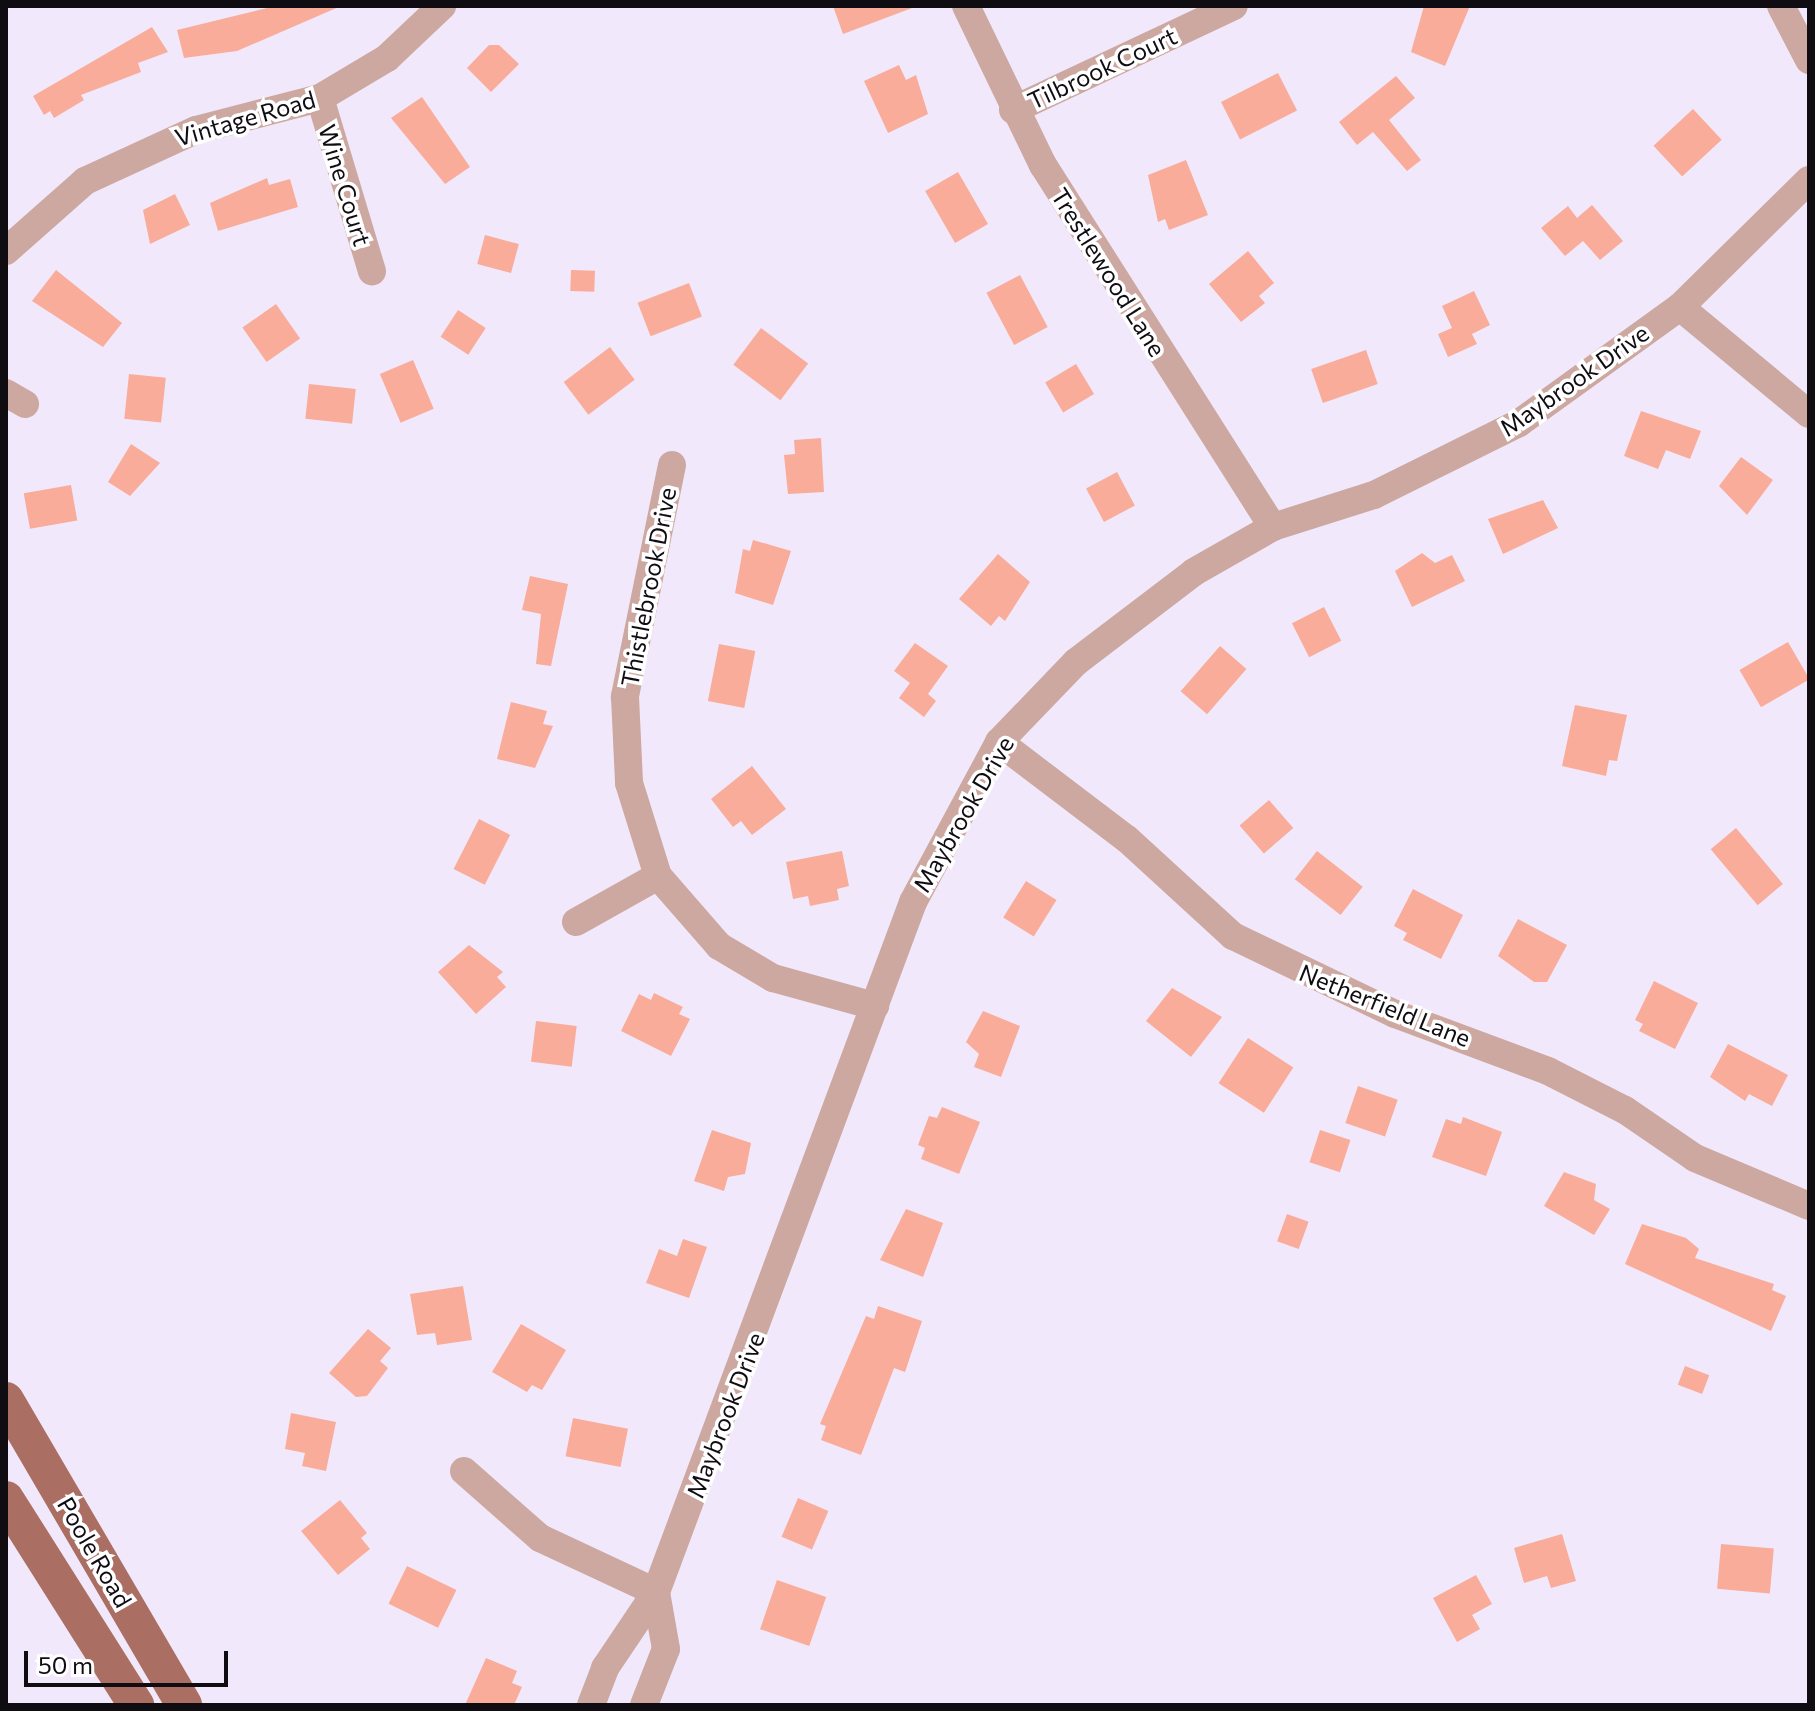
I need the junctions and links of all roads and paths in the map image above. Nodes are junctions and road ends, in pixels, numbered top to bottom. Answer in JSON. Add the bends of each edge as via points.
{"nodes":[{"id":1,"x":442,"y":6,"type":"edge"},
{"id":2,"x":966,"y":6,"type":"edge"},
{"id":3,"x":1234,"y":6,"type":"edge"},
{"id":4,"x":1781,"y":6,"type":"edge"},
{"id":5,"x":1809,"y":60,"type":"edge"},
{"id":6,"x":320,"y":98,"type":"junction"},
{"id":7,"x":1013,"y":110,"type":"junction"},
{"id":8,"x":1809,"y":180,"type":"edge"},
{"id":9,"x":6,"y":251,"type":"edge"},
{"id":10,"x":372,"y":271,"type":"dead end"},
{"id":11,"x":1680,"y":307,"type":"junction"},
{"id":12,"x":1809,"y":414,"type":"edge"},
{"id":13,"x":672,"y":465,"type":"dead end"},
{"id":14,"x":1273,"y":527,"type":"junction"},
{"id":15,"x":999,"y":742,"type":"junction"},
{"id":16,"x":658,"y":876,"type":"junction"},
{"id":17,"x":576,"y":922,"type":"dead end"},
{"id":18,"x":875,"y":1006,"type":"junction"},
{"id":19,"x":1809,"y":1206,"type":"edge"},
{"id":20,"x":6,"y":1400,"type":"edge"},
{"id":21,"x":464,"y":1471,"type":"dead end"},
{"id":22,"x":6,"y":1499,"type":"edge"},
{"id":23,"x":656,"y":1592,"type":"junction"},
{"id":24,"x":136,"y":1705,"type":"edge"},
{"id":25,"x":184,"y":1705,"type":"edge"},
{"id":26,"x":591,"y":1705,"type":"edge"},
{"id":27,"x":644,"y":1705,"type":"edge"}],
"edges":[{"from":1,"to":6,"type":"street","name":"Vintage Road","via":[[387,58]]},
{"from":2,"to":7,"type":"street","name":"Trestlewood Lane"},
{"from":3,"to":7,"type":"street","name":"Tilbrook Court"},
{"from":4,"to":5,"type":"street"},
{"from":6,"to":9,"type":"street","name":"Vintage Road","via":[[160,143],[85,181]]},
{"from":6,"to":10,"type":"street","name":"Wine Court"},
{"from":7,"to":14,"type":"street","name":"Trestlewood Lane","via":[[1129,307]]},
{"from":8,"to":11,"type":"street","name":"Maybrook Drive"},
{"from":11,"to":12,"type":"street"},
{"from":11,"to":14,"type":"street","name":"Maybrook Drive","via":[[1519,423],[1374,495]]},
{"from":13,"to":16,"type":"street","name":"Thistlebrook Drive","via":[[625,697],[629,783]]},
{"from":14,"to":15,"type":"street","name":"Maybrook Drive","via":[[1194,572],[1076,662]]},
{"from":15,"to":18,"type":"street","name":"Maybrook Drive","via":[[913,902]]},
{"from":15,"to":19,"type":"street","name":"Netherfield Lane","via":[[1127,839],[1233,936],[1395,1014],[1548,1071],[1625,1110],[1695,1158]]},
{"from":16,"to":17,"type":"street"},
{"from":16,"to":18,"type":"street","name":"Thistlebrook Drive","via":[[719,946],[773,978]]},
{"from":18,"to":23,"type":"street","name":"Maybrook Drive"},
{"from":20,"to":25,"type":"main road","name":"Poole Road"},
{"from":21,"to":23,"type":"street","via":[[540,1538]]},
{"from":22,"to":24,"type":"main road","name":"Poole Road"},
{"from":23,"to":26,"type":"street","name":"Maybrook Drive","via":[[605,1668]]},
{"from":23,"to":27,"type":"street","via":[[666,1649]]}]}
